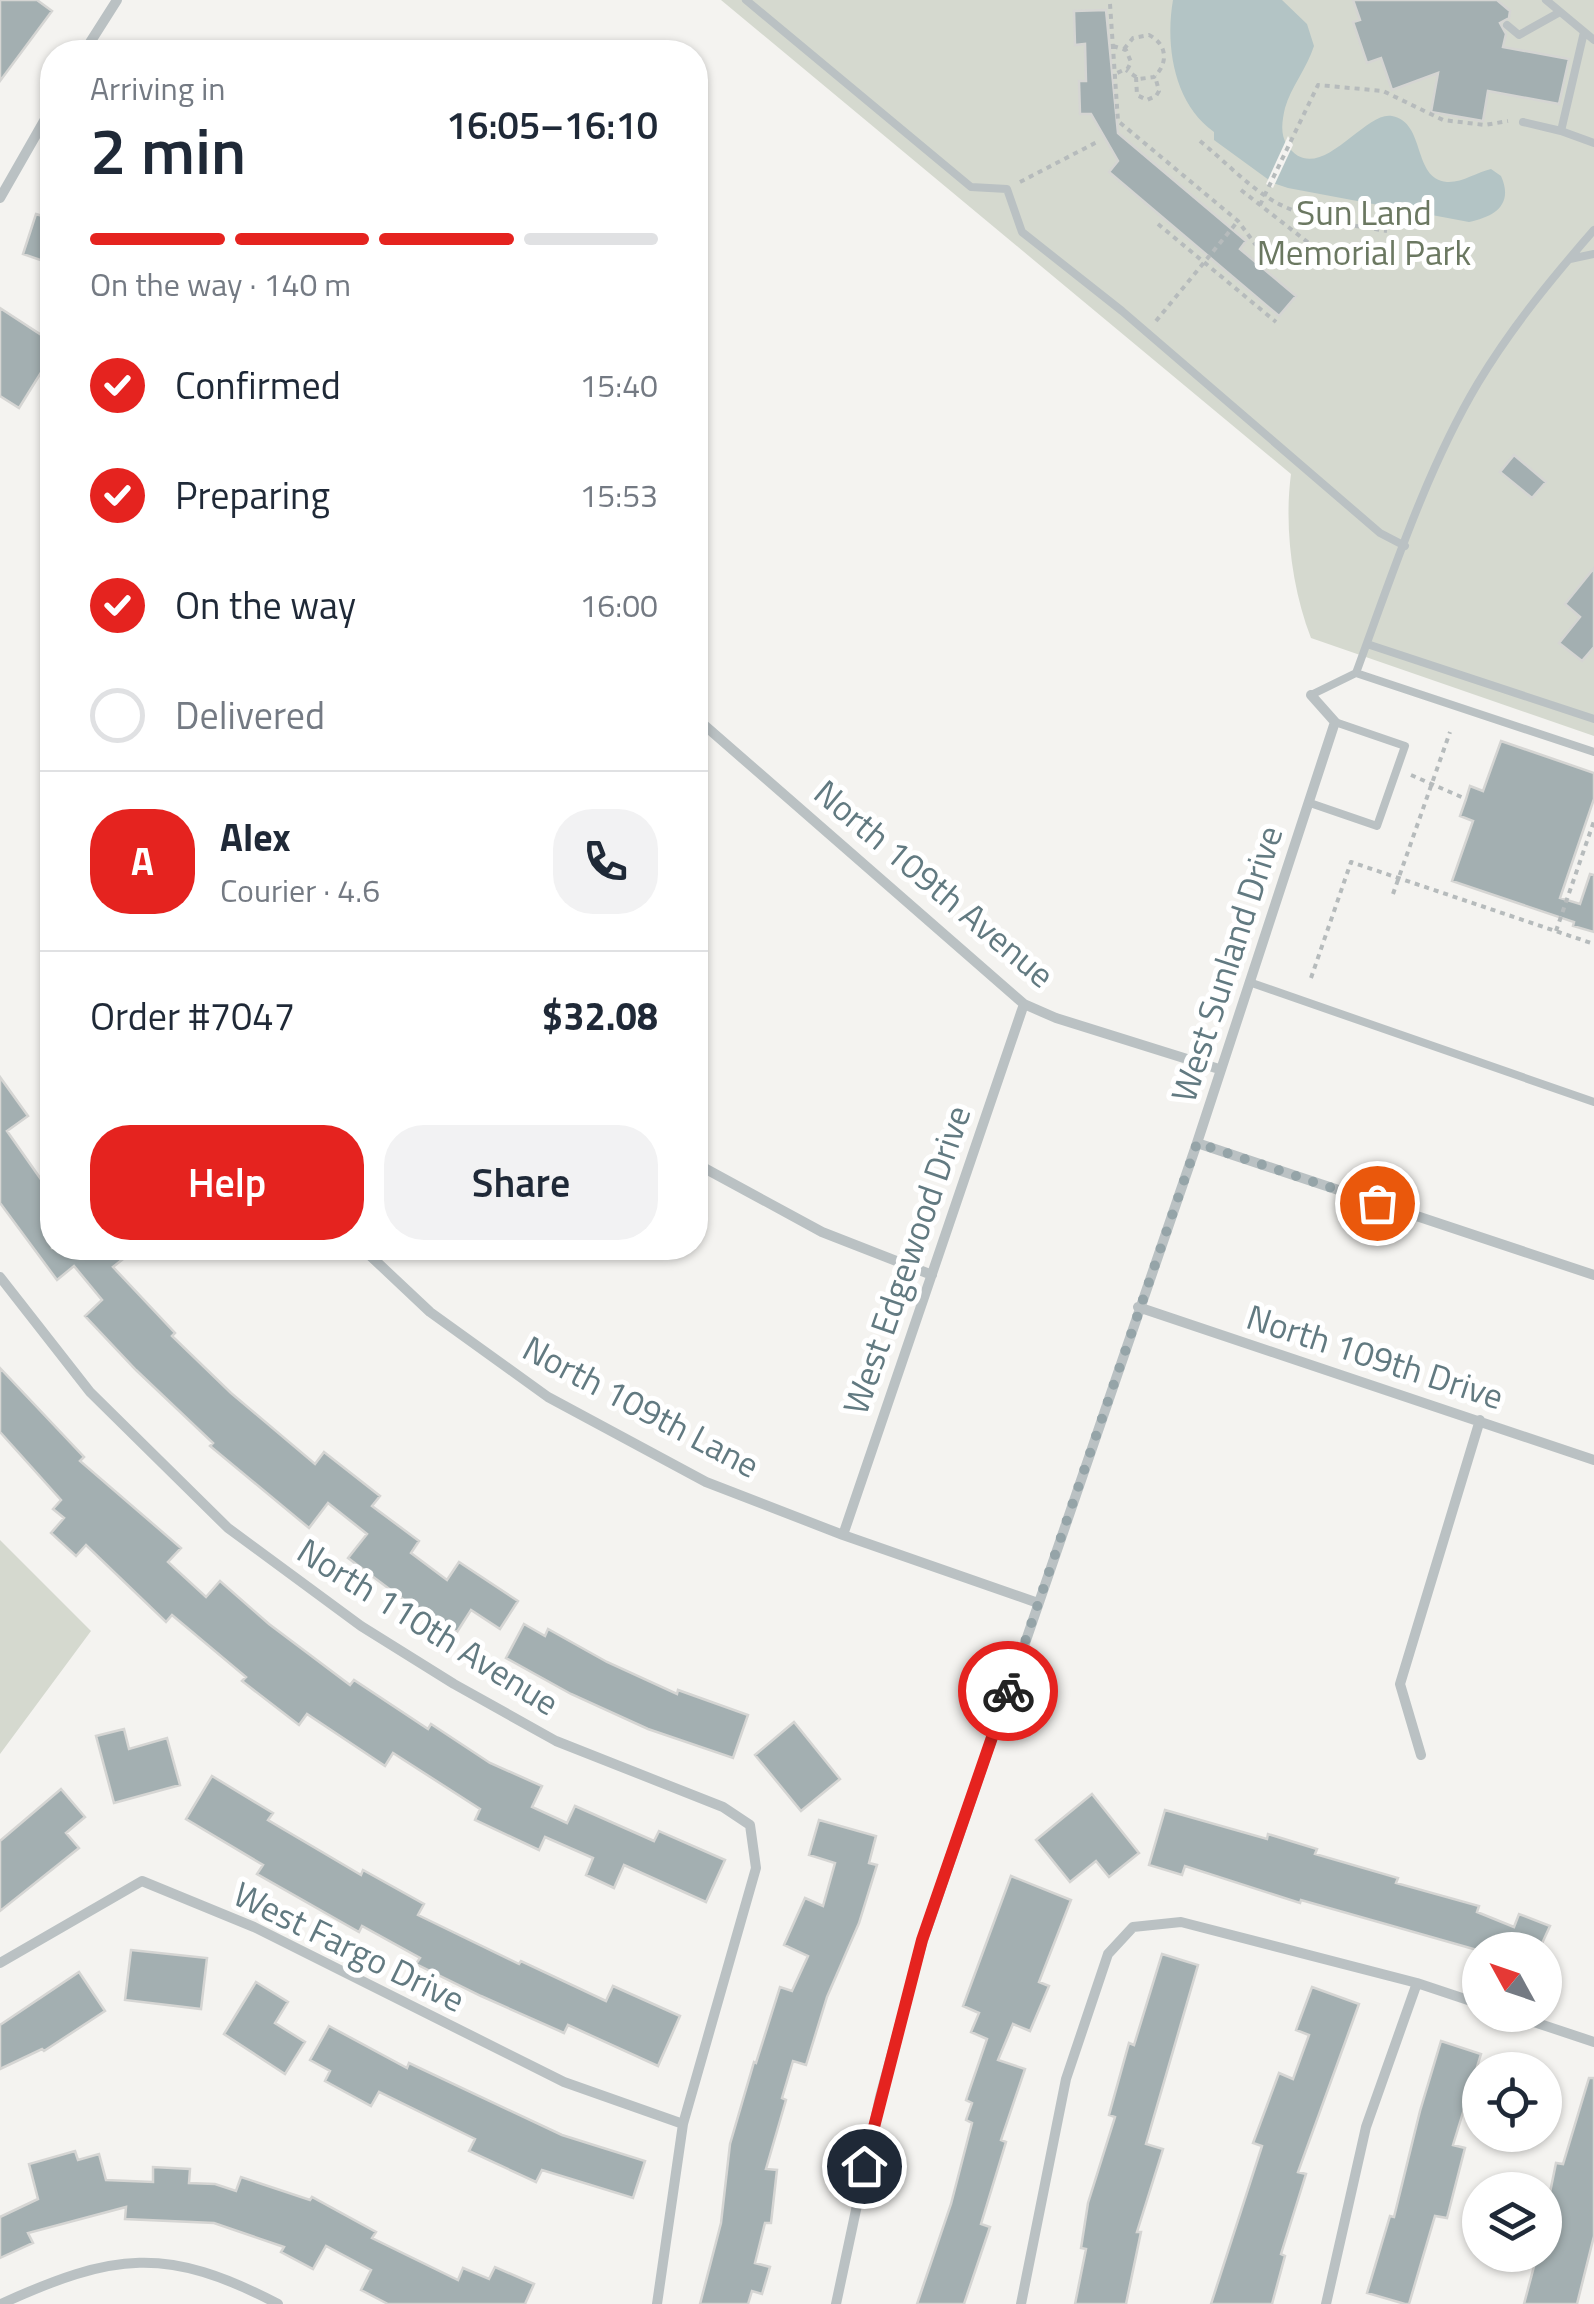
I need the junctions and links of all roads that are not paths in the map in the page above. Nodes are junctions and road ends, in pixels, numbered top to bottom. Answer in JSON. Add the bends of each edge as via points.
{"nodes":[{"id":1,"x":117,"y":0,"type":"edge"},
{"id":2,"x":746,"y":0,"type":"edge"},
{"id":3,"x":1546,"y":0,"type":"edge"},
{"id":4,"x":1560,"y":12,"type":"junction"},
{"id":5,"x":1508,"y":26,"type":"dead end"},
{"id":6,"x":1584,"y":32,"type":"junction"},
{"id":7,"x":92,"y":40,"type":"edge"},
{"id":8,"x":1594,"y":40,"type":"edge"},
{"id":9,"x":1522,"y":122,"type":"road end"},
{"id":10,"x":1561,"y":131,"type":"junction"},
{"id":11,"x":40,"y":138,"type":"edge"},
{"id":12,"x":1594,"y":144,"type":"edge"},
{"id":13,"x":0,"y":198,"type":"edge"},
{"id":14,"x":1594,"y":230,"type":"edge"},
{"id":15,"x":1594,"y":254,"type":"edge"},
{"id":16,"x":1570,"y":258,"type":"junction"},
{"id":17,"x":1405,"y":546,"type":"junction"},
{"id":18,"x":1367,"y":644,"type":"junction"},
{"id":19,"x":1356,"y":674,"type":"junction"},
{"id":20,"x":1311,"y":694,"type":"joint"},
{"id":21,"x":1594,"y":720,"type":"edge"},
{"id":22,"x":1335,"y":722,"type":"junction"},
{"id":23,"x":708,"y":728,"type":"edge"},
{"id":24,"x":1594,"y":752,"type":"edge"},
{"id":25,"x":1310,"y":804,"type":"junction"},
{"id":26,"x":1248,"y":982,"type":"junction"},
{"id":27,"x":1024,"y":1004,"type":"junction"},
{"id":28,"x":1219,"y":1069,"type":"junction"},
{"id":29,"x":1594,"y":1102,"type":"edge"},
{"id":30,"x":1197,"y":1143,"type":"junction"},
{"id":31,"x":708,"y":1170,"type":"edge"},
{"id":32,"x":375,"y":1260,"type":"edge"},
{"id":33,"x":932,"y":1275,"type":"junction"},
{"id":34,"x":1594,"y":1276,"type":"edge"},
{"id":35,"x":0,"y":1277,"type":"edge"},
{"id":36,"x":1138,"y":1307,"type":"junction"},
{"id":37,"x":1480,"y":1420,"type":"junction"},
{"id":38,"x":1594,"y":1460,"type":"edge"},
{"id":39,"x":843,"y":1535,"type":"junction"},
{"id":40,"x":1038,"y":1602,"type":"junction"},
{"id":41,"x":1421,"y":1754,"type":"dead end"},
{"id":42,"x":0,"y":1963,"type":"edge"},
{"id":43,"x":1418,"y":1984,"type":"junction"},
{"id":44,"x":1462,"y":1998,"type":"edge"},
{"id":45,"x":1562,"y":2031,"type":"edge"},
{"id":46,"x":1594,"y":2042,"type":"edge"},
{"id":47,"x":682,"y":2124,"type":"junction"},
{"id":48,"x":1,"y":2304,"type":"edge"},
{"id":49,"x":278,"y":2304,"type":"edge"},
{"id":50,"x":657,"y":2304,"type":"edge"},
{"id":51,"x":836,"y":2304,"type":"edge"},
{"id":52,"x":1021,"y":2304,"type":"edge"},
{"id":53,"x":1326,"y":2304,"type":"edge"}],
"edges":[{"from":1,"to":7,"type":"street"},
{"from":2,"to":17,"type":"lane","via":[[972,187],[1006,189],[1022,232],[1380,533]]},
{"from":3,"to":4,"type":"lane"},
{"from":4,"to":5,"type":"lane","via":[[1518,35]]},
{"from":4,"to":6,"type":"lane"},
{"from":6,"to":8,"type":"lane"},
{"from":6,"to":10,"type":"lane"},
{"from":9,"to":10,"type":"lane"},
{"from":10,"to":12,"type":"lane"},
{"from":11,"to":13,"type":"street"},
{"from":14,"to":16,"type":"lane"},
{"from":15,"to":16,"type":"lane"},
{"from":16,"to":17,"type":"lane","via":[[1477,385]]},
{"from":17,"to":18,"type":"lane"},
{"from":18,"to":19,"type":"lane"},
{"from":18,"to":21,"type":"lane"},
{"from":19,"to":20,"type":"lane"},
{"from":19,"to":24,"type":"lane"},
{"from":20,"to":22,"type":"street"},
{"from":22,"to":25,"type":"street","name":"West Sunland Drive"},
{"from":22,"to":25,"type":"lane","via":[[1405,746],[1378,826]]},
{"from":23,"to":27,"type":"street","name":"North 109th Avenue"},
{"from":25,"to":26,"type":"street","name":"West Sunland Drive"},
{"from":26,"to":28,"type":"street","name":"West Sunland Drive"},
{"from":26,"to":29,"type":"lane"},
{"from":27,"to":28,"type":"street","name":"North 109th Avenue"},
{"from":27,"to":33,"type":"street","name":"West Edgewood Drive"},
{"from":28,"to":30,"type":"street","name":"West Sunland Drive"},
{"from":30,"to":34,"type":"street"},
{"from":30,"to":36,"type":"street","name":"West Sunland Drive"},
{"from":31,"to":33,"type":"street","via":[[822,1232]]},
{"from":32,"to":39,"type":"street","name":"North 109th Lane","via":[[430,1312],[548,1397],[706,1482]]},
{"from":33,"to":39,"type":"street","name":"West Edgewood Drive"},
{"from":35,"to":47,"type":"street","name":"North 110th Avenue","via":[[90,1392],[228,1528],[346,1615],[556,1741],[722,1806],[750,1824],[756,1868]]},
{"from":36,"to":37,"type":"street","name":"North 109th Drive"},
{"from":36,"to":40,"type":"street","name":"West Sunland Drive"},
{"from":37,"to":38,"type":"street","name":"North 109th Drive"},
{"from":37,"to":41,"type":"street","via":[[1400,1684]]},
{"from":39,"to":40,"type":"street","name":"North 109th Lane"},
{"from":40,"to":51,"type":"street","name":"West Sunland Drive","via":[[922,1940]]},
{"from":42,"to":47,"type":"street","name":"West Fargo Drive","via":[[142,1881],[254,1927],[564,2082]]},
{"from":43,"to":44,"type":"street"},
{"from":43,"to":52,"type":"street","via":[[1182,1922],[1132,1927],[1108,1954],[1066,2079]]},
{"from":43,"to":53,"type":"street","via":[[1366,2127]]},
{"from":45,"to":46,"type":"street"},
{"from":47,"to":50,"type":"street"},
{"from":48,"to":49,"type":"street","via":[[62,2276],[142,2261],[189,2267]]}]}
